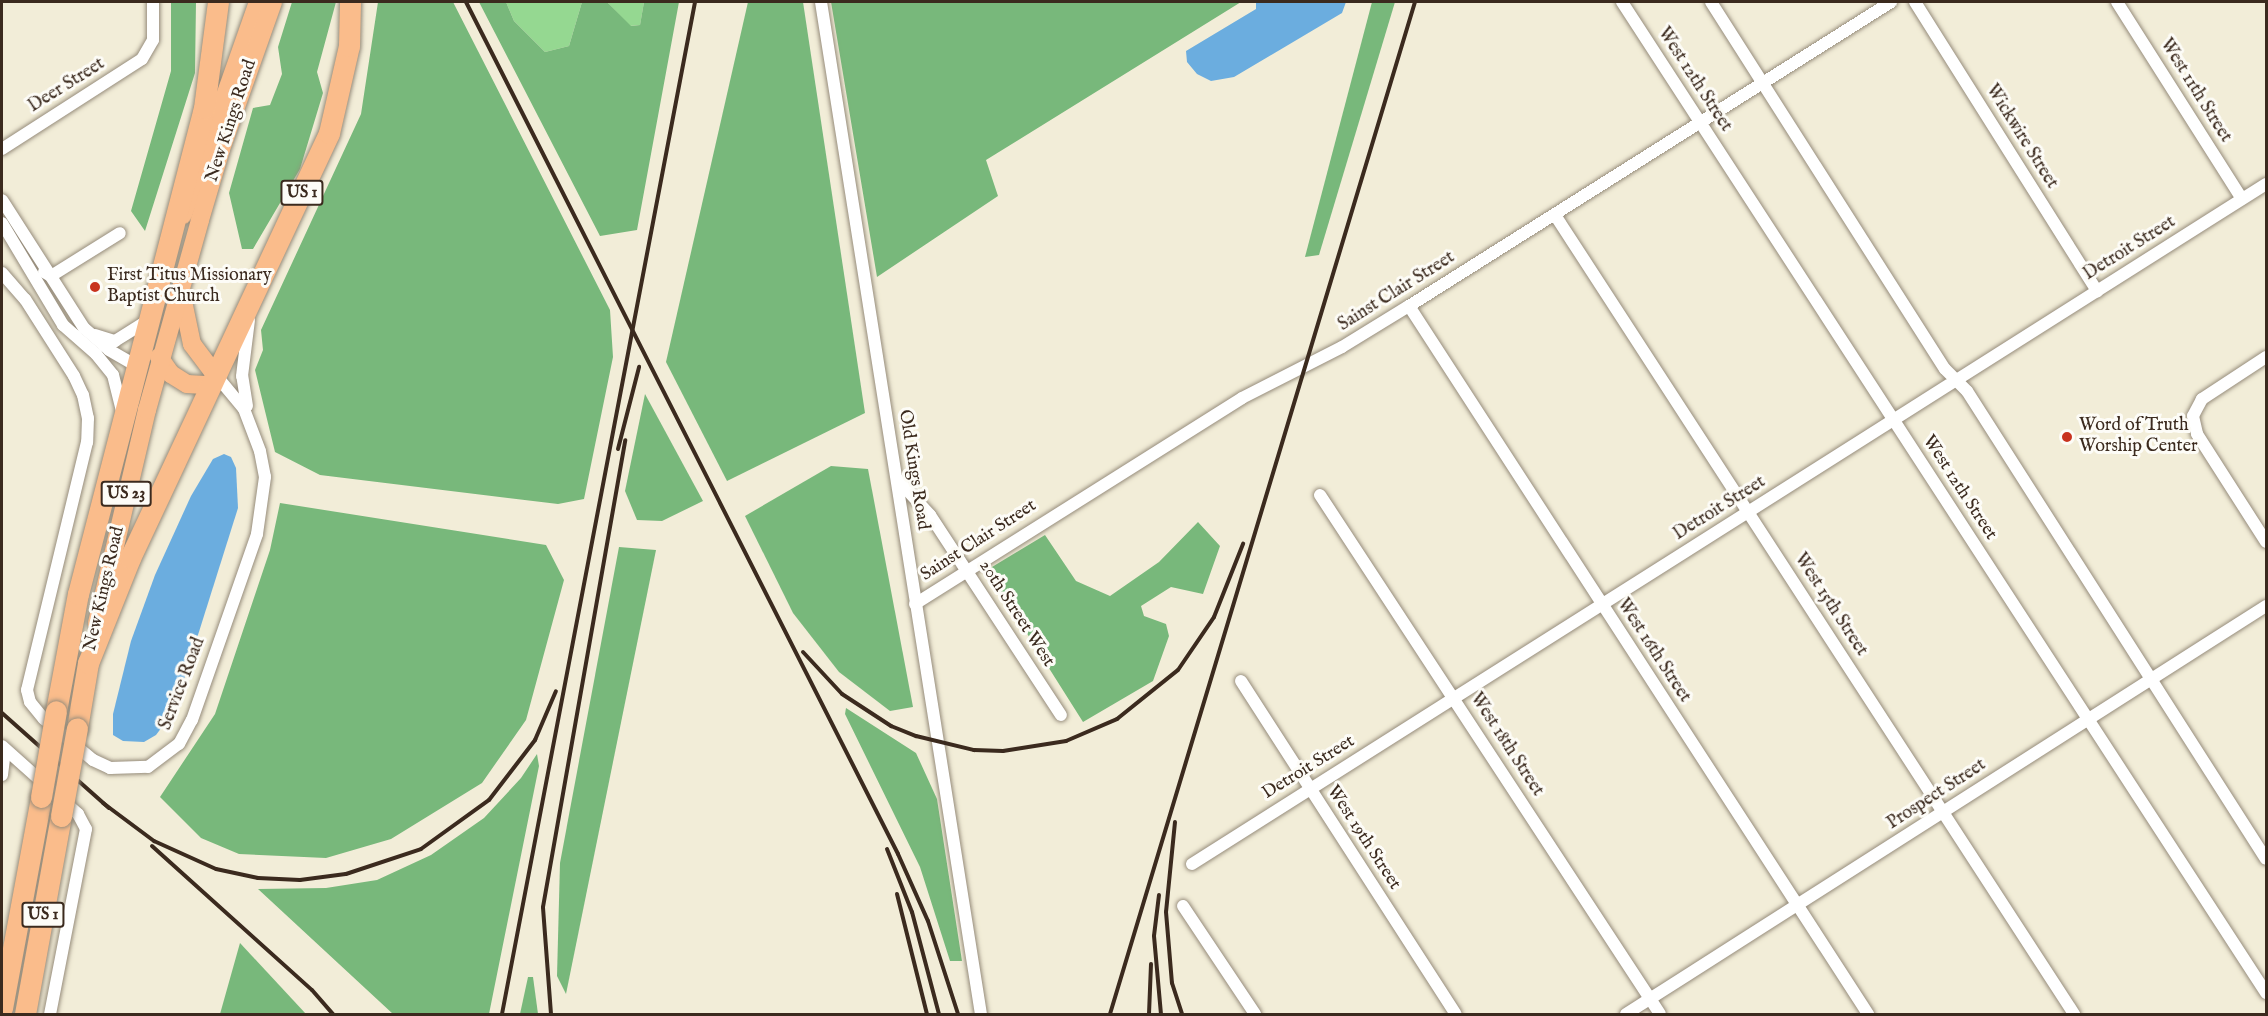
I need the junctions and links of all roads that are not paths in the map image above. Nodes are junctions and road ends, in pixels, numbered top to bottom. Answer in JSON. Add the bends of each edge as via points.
{"nodes":[{"id":1,"x":153,"y":2,"type":"edge"},
{"id":2,"x":218,"y":2,"type":"edge"},
{"id":3,"x":258,"y":2,"type":"edge"},
{"id":4,"x":273,"y":2,"type":"edge"},
{"id":5,"x":350,"y":2,"type":"edge"},
{"id":6,"x":821,"y":2,"type":"edge"},
{"id":7,"x":1622,"y":2,"type":"edge"},
{"id":8,"x":1711,"y":2,"type":"edge"},
{"id":9,"x":1891,"y":2,"type":"edge"},
{"id":10,"x":1915,"y":2,"type":"edge"},
{"id":11,"x":2117,"y":2,"type":"edge"},
{"id":12,"x":257,"y":24,"type":"junction"},
{"id":13,"x":1763,"y":83,"type":"junction"},
{"id":14,"x":1700,"y":123,"type":"junction"},
{"id":15,"x":2,"y":148,"type":"edge"},
{"id":16,"x":2266,"y":184,"type":"edge"},
{"id":17,"x":2242,"y":199,"type":"junction"},
{"id":18,"x":2,"y":200,"type":"edge"},
{"id":19,"x":1555,"y":215,"type":"junction"},
{"id":20,"x":2,"y":223,"type":"edge"},
{"id":21,"x":176,"y":225,"type":"junction"},
{"id":22,"x":120,"y":233,"type":"dead end"},
{"id":23,"x":18,"y":254,"type":"junction"},
{"id":24,"x":2,"y":273,"type":"edge"},
{"id":25,"x":51,"y":276,"type":"junction"},
{"id":26,"x":261,"y":279,"type":"junction"},
{"id":27,"x":182,"y":288,"type":"junction"},
{"id":28,"x":2097,"y":291,"type":"junction"},
{"id":29,"x":1409,"y":306,"type":"junction"},
{"id":30,"x":147,"y":322,"type":"junction"},
{"id":31,"x":84,"y":328,"type":"junction"},
{"id":32,"x":2266,"y":357,"type":"edge"},
{"id":33,"x":162,"y":364,"type":"junction"},
{"id":34,"x":137,"y":366,"type":"junction"},
{"id":35,"x":212,"y":379,"type":"junction"},
{"id":36,"x":1957,"y":380,"type":"junction"},
{"id":37,"x":147,"y":410,"type":"junction"},
{"id":38,"x":124,"y":418,"type":"junction"},
{"id":39,"x":1894,"y":420,"type":"junction"},
{"id":40,"x":252,"y":428,"type":"junction"},
{"id":41,"x":896,"y":478,"type":"junction"},
{"id":42,"x":1320,"y":495,"type":"dead end"},
{"id":43,"x":1748,"y":513,"type":"junction"},
{"id":44,"x":2266,"y":542,"type":"edge"},
{"id":45,"x":967,"y":570,"type":"junction"},
{"id":46,"x":915,"y":604,"type":"junction"},
{"id":47,"x":1600,"y":604,"type":"junction"},
{"id":48,"x":2266,"y":606,"type":"edge"},
{"id":49,"x":88,"y":663,"type":"junction"},
{"id":50,"x":2153,"y":680,"type":"junction"},
{"id":51,"x":1241,"y":681,"type":"dead end"},
{"id":52,"x":1453,"y":698,"type":"junction"},
{"id":53,"x":1060,"y":715,"type":"dead end"},
{"id":54,"x":2089,"y":720,"type":"junction"},
{"id":55,"x":3,"y":749,"type":"edge"},
{"id":56,"x":2,"y":775,"type":"edge"},
{"id":57,"x":1309,"y":789,"type":"junction"},
{"id":58,"x":1943,"y":812,"type":"junction"},
{"id":59,"x":2266,"y":859,"type":"edge"},
{"id":60,"x":1192,"y":864,"type":"dead end"},
{"id":61,"x":1797,"y":905,"type":"junction"},
{"id":62,"x":1184,"y":906,"type":"dead end"},
{"id":63,"x":2266,"y":993,"type":"edge"},
{"id":64,"x":1650,"y":999,"type":"junction"},
{"id":65,"x":2,"y":1008,"type":"edge"},
{"id":66,"x":26,"y":1014,"type":"edge"},
{"id":67,"x":50,"y":1014,"type":"edge"},
{"id":68,"x":981,"y":1014,"type":"edge"},
{"id":69,"x":1254,"y":1014,"type":"edge"},
{"id":70,"x":1456,"y":1014,"type":"edge"},
{"id":71,"x":1626,"y":1014,"type":"edge"},
{"id":72,"x":1660,"y":1014,"type":"edge"},
{"id":73,"x":1868,"y":1014,"type":"edge"},
{"id":74,"x":2074,"y":1014,"type":"edge"}],
"edges":[{"from":1,"to":15,"type":"street","name":"Deer Street","via":[[155,28],[149,50],[133,66]]},
{"from":2,"to":21,"type":"highway","number":"US 1","via":[[204,108]]},
{"from":3,"to":12,"type":"main road","name":"New Kings Road","number":"US 23"},
{"from":4,"to":12,"type":"main road","name":"New Kings Road","number":"US 23"},
{"from":5,"to":26,"type":"highway","number":"US 1","via":[[349,46],[328,132]]},
{"from":6,"to":41,"type":"street","name":"Old Kings Road"},
{"from":7,"to":14,"type":"street","name":"West 12th Street"},
{"from":8,"to":13,"type":"street"},
{"from":9,"to":13,"type":"street","name":"Sainst Clair Street"},
{"from":10,"to":28,"type":"street","name":"Wickwire Street"},
{"from":11,"to":17,"type":"street","name":"West 11th Street"},
{"from":12,"to":21,"type":"main road","name":"New Kings Road","number":"US 23","via":[[187,209]]},
{"from":12,"to":27,"type":"main road","name":"New Kings Road","number":"US 23"},
{"from":13,"to":14,"type":"street","name":"Sainst Clair Street"},
{"from":13,"to":36,"type":"street","via":[[1945,369]]},
{"from":14,"to":19,"type":"street","name":"Sainst Clair Street"},
{"from":14,"to":39,"type":"street","name":"West 12th Street"},
{"from":16,"to":17,"type":"street","name":"Detroit Street"},
{"from":17,"to":28,"type":"street","name":"Detroit Street"},
{"from":18,"to":25,"type":"street"},
{"from":19,"to":29,"type":"street","name":"Sainst Clair Street"},
{"from":19,"to":43,"type":"street","name":"West 15th Street"},
{"from":20,"to":23,"type":"street"},
{"from":21,"to":30,"type":"highway","name":"New Kings Road","number":"US 1"},
{"from":22,"to":25,"type":"street"},
{"from":23,"to":25,"type":"street"},
{"from":23,"to":38,"type":"street","via":[[63,325],[113,375]]},
{"from":24,"to":40,"type":"street","name":"Service Road","via":[[25,299],[83,395],[87,442],[28,677],[30,702],[44,719],[93,760],[110,768],[148,767],[179,744],[192,720],[257,534],[265,477]]},
{"from":25,"to":31,"type":"street"},
{"from":26,"to":35,"type":"highway","number":"US 1"},
{"from":26,"to":40,"type":"street","via":[[248,325],[242,376]]},
{"from":27,"to":33,"type":"main road","name":"New Kings Road","number":"US 23"},
{"from":27,"to":35,"type":"main road","via":[[187,330]]},
{"from":28,"to":36,"type":"street","name":"Detroit Street"},
{"from":29,"to":45,"type":"street","name":"Sainst Clair Street","via":[[1332,353],[1242,399]]},
{"from":29,"to":47,"type":"street","name":"West 16th Street"},
{"from":30,"to":31,"type":"street","via":[[115,341],[102,339]]},
{"from":30,"to":33,"type":"main road"},
{"from":30,"to":34,"type":"highway","name":"New Kings Road","number":"US 1"},
{"from":31,"to":34,"type":"street","via":[[109,350]]},
{"from":32,"to":44,"type":"street","via":[[2202,399],[2193,416],[2197,434]]},
{"from":33,"to":35,"type":"main road","via":[[187,384]]},
{"from":33,"to":37,"type":"main road","name":"New Kings Road","number":"US 23"},
{"from":34,"to":37,"type":"main road","via":[[144,382]]},
{"from":34,"to":38,"type":"highway","name":"New Kings Road","number":"US 1"},
{"from":35,"to":40,"type":"street","name":"Service Road","via":[[235,394]]},
{"from":35,"to":49,"type":"highway","number":"US 1","via":[[130,558]]},
{"from":36,"to":39,"type":"street","name":"Detroit Street"},
{"from":36,"to":50,"type":"street"},
{"from":37,"to":49,"type":"main road","name":"New Kings Road","number":"US 23"},
{"from":38,"to":65,"type":"highway","name":"New Kings Road","number":"US 1","bridge":true,"via":[[78,594]]},
{"from":39,"to":43,"type":"street","name":"Detroit Street"},
{"from":39,"to":54,"type":"street","name":"West 12th Street"},
{"from":41,"to":45,"type":"street","name":"20th Street West","via":[[930,515]]},
{"from":41,"to":46,"type":"street","name":"Old Kings Road"},
{"from":42,"to":52,"type":"street","name":"West 18th Street"},
{"from":43,"to":47,"type":"street","name":"Detroit Street"},
{"from":43,"to":58,"type":"street","name":"West 15th Street"},
{"from":45,"to":46,"type":"street","name":"Sainst Clair Street"},
{"from":45,"to":53,"type":"street","name":"20th Street West"},
{"from":46,"to":68,"type":"street","name":"Old Kings Road"},
{"from":47,"to":52,"type":"street","name":"Detroit Street"},
{"from":47,"to":61,"type":"street","name":"West 16th Street"},
{"from":48,"to":50,"type":"street","name":"Prospect Street"},
{"from":49,"to":66,"type":"highway","name":"New Kings Road","number":"US 1","bridge":true},
{"from":50,"to":54,"type":"street","name":"Prospect Street"},
{"from":50,"to":59,"type":"street"},
{"from":51,"to":57,"type":"street","name":"West 19th Street"},
{"from":52,"to":57,"type":"street","name":"Detroit Street"},
{"from":52,"to":64,"type":"street","name":"West 18th Street"},
{"from":54,"to":58,"type":"street","name":"Prospect Street"},
{"from":54,"to":63,"type":"street","name":"West 12th Street"},
{"from":55,"to":56,"type":"street"},
{"from":55,"to":67,"type":"street","via":[[78,814],[86,829]]},
{"from":57,"to":60,"type":"street","name":"Detroit Street"},
{"from":57,"to":70,"type":"street","name":"West 19th Street"},
{"from":58,"to":61,"type":"street","name":"Prospect Street"},
{"from":58,"to":74,"type":"street","name":"West 15th Street"},
{"from":61,"to":64,"type":"street","name":"Prospect Street"},
{"from":61,"to":73,"type":"street","name":"West 16th Street"},
{"from":62,"to":69,"type":"street"},
{"from":64,"to":71,"type":"street","name":"Prospect Street"},
{"from":64,"to":72,"type":"street","name":"West 18th Street"}]}
